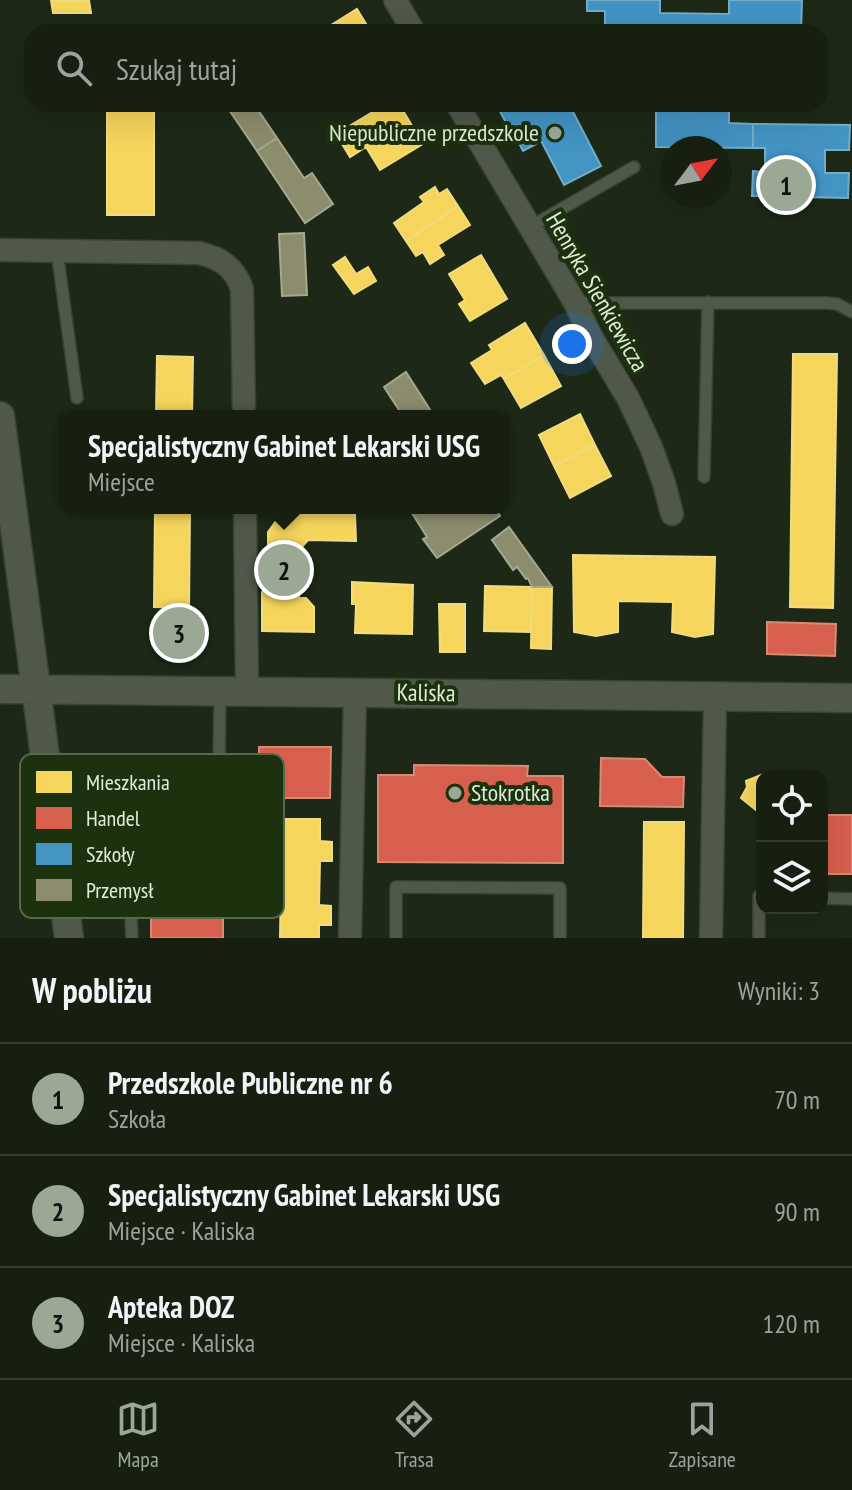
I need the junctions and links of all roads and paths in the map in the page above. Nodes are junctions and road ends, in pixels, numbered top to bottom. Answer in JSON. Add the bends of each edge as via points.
{"nodes":[{"id":1,"x":395,"y":0,"type":"edge"},
{"id":2,"x":409,"y":24,"type":"edge"},
{"id":3,"x":462,"y":112,"type":"edge"},
{"id":4,"x":634,"y":167,"type":"dead end"},
{"id":5,"x":530,"y":227,"type":"junction"},
{"id":6,"x":0,"y":250,"type":"edge"},
{"id":7,"x":57,"y":251,"type":"junction"},
{"id":8,"x":574,"y":301,"type":"junction"},
{"id":9,"x":708,"y":302,"type":"junction"},
{"id":10,"x":852,"y":312,"type":"edge"},
{"id":11,"x":77,"y":398,"type":"dead end"},
{"id":12,"x":244,"y":410,"type":"edge"},
{"id":13,"x":0,"y":416,"type":"edge"},
{"id":14,"x":704,"y":477,"type":"dead end"},
{"id":15,"x":245,"y":514,"type":"edge"},
{"id":16,"x":672,"y":514,"type":"dead end"},
{"id":17,"x":0,"y":689,"type":"edge"},
{"id":18,"x":36,"y":689,"type":"junction"},
{"id":19,"x":234,"y":692,"type":"junction"},
{"id":20,"x":355,"y":692,"type":"junction"},
{"id":21,"x":715,"y":696,"type":"junction"},
{"id":22,"x":852,"y":698,"type":"edge"},
{"id":23,"x":45,"y":754,"type":"edge"},
{"id":24,"x":221,"y":754,"type":"edge"},
{"id":25,"x":828,"y":898,"type":"edge"},
{"id":26,"x":852,"y":899,"type":"edge"},
{"id":27,"x":759,"y":914,"type":"edge"},
{"id":28,"x":66,"y":918,"type":"edge"},
{"id":29,"x":131,"y":918,"type":"edge"},
{"id":30,"x":69,"y":938,"type":"edge"},
{"id":31,"x":132,"y":938,"type":"edge"},
{"id":32,"x":350,"y":938,"type":"edge"},
{"id":33,"x":396,"y":938,"type":"edge"},
{"id":34,"x":560,"y":938,"type":"edge"},
{"id":35,"x":711,"y":938,"type":"edge"},
{"id":36,"x":759,"y":938,"type":"edge"}],
"edges":[{"from":1,"to":2,"type":"street"},
{"from":3,"to":5,"type":"street","name":"Henryka Sienkiewicza"},
{"from":4,"to":5,"type":"lane"},
{"from":5,"to":8,"type":"street","name":"Henryka Sienkiewicza"},
{"from":6,"to":7,"type":"street"},
{"from":7,"to":11,"type":"lane"},
{"from":7,"to":12,"type":"street","via":[[199,253],[231,267],[242,289]]},
{"from":8,"to":9,"type":"lane"},
{"from":8,"to":16,"type":"street","name":"Henryka Sienkiewicza","via":[[642,427]]},
{"from":9,"to":10,"type":"lane","via":[[827,303]]},
{"from":9,"to":14,"type":"lane"},
{"from":13,"to":18,"type":"street"},
{"from":15,"to":19,"type":"street"},
{"from":17,"to":18,"type":"street","name":"Kaliska"},
{"from":18,"to":19,"type":"street","name":"Kaliska"},
{"from":18,"to":23,"type":"street"},
{"from":19,"to":20,"type":"street","name":"Kaliska"},
{"from":19,"to":24,"type":"lane"},
{"from":20,"to":21,"type":"street","name":"Kaliska"},
{"from":20,"to":32,"type":"street"},
{"from":21,"to":22,"type":"street","name":"Kaliska"},
{"from":21,"to":35,"type":"street"},
{"from":25,"to":26,"type":"lane"},
{"from":27,"to":36,"type":"lane"},
{"from":28,"to":30,"type":"street"},
{"from":29,"to":31,"type":"lane"},
{"from":33,"to":34,"type":"lane","via":[[396,887],[426,887],[560,888]]}]}
